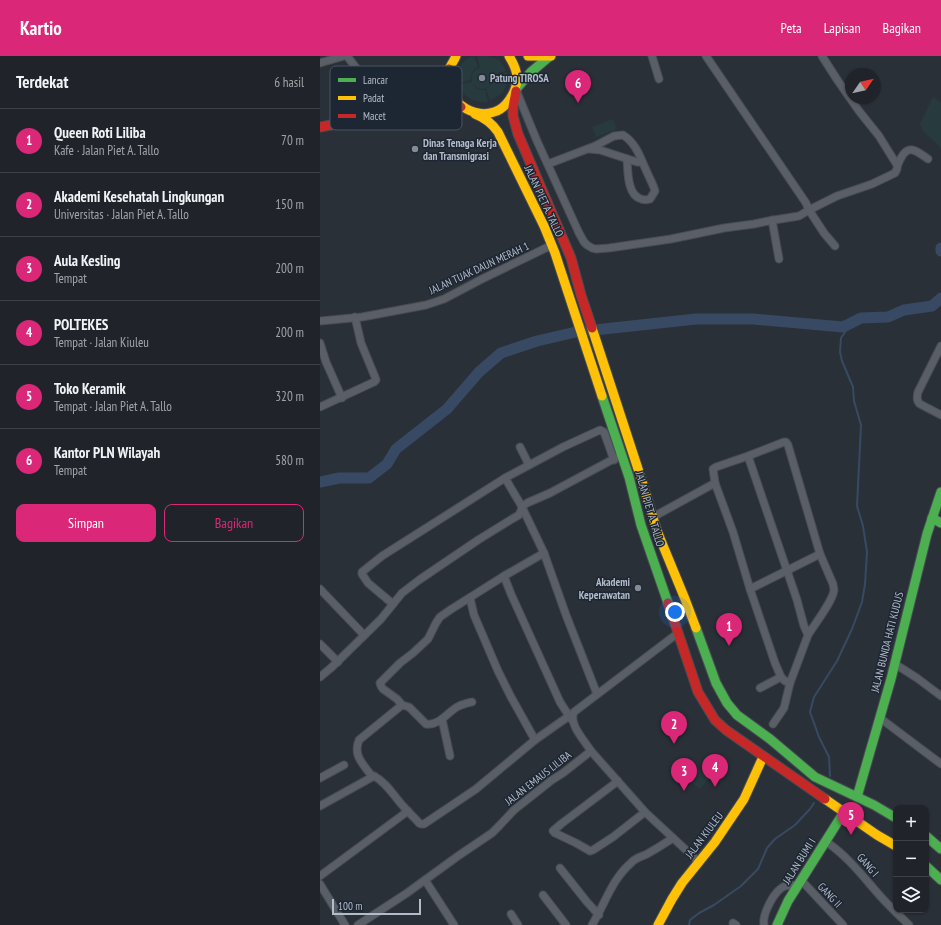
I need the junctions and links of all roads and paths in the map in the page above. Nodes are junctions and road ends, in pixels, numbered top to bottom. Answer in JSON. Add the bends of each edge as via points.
{"nodes":[{"id":1,"x":346,"y":56,"type":"edge"},
{"id":2,"x":450,"y":56,"type":"edge"},
{"id":3,"x":456,"y":56,"type":"edge"},
{"id":4,"x":509,"y":56,"type":"edge"},
{"id":5,"x":528,"y":56,"type":"edge"},
{"id":6,"x":551,"y":56,"type":"edge"},
{"id":7,"x":652,"y":56,"type":"edge"},
{"id":8,"x":706,"y":56,"type":"edge"},
{"id":9,"x":822,"y":56,"type":"edge"},
{"id":10,"x":320,"y":63,"type":"edge"},
{"id":11,"x":354,"y":66,"type":"edge"},
{"id":12,"x":449,"y":66,"type":"edge"},
{"id":13,"x":450,"y":66,"type":"edge"},
{"id":14,"x":659,"y":79,"type":"dead end"},
{"id":15,"x":516,"y":89,"type":"junction"},
{"id":16,"x":462,"y":107,"type":"edge"},
{"id":17,"x":462,"y":108,"type":"edge"},
{"id":18,"x":469,"y":111,"type":"junction"},
{"id":19,"x":330,"y":125,"type":"edge"},
{"id":20,"x":320,"y":127,"type":"edge"},
{"id":21,"x":587,"y":149,"type":"junction"},
{"id":22,"x":627,"y":159,"type":"junction"},
{"id":23,"x":928,"y":159,"type":"dead end"},
{"id":24,"x":642,"y":162,"type":"junction"},
{"id":25,"x":548,"y":164,"type":"junction"},
{"id":26,"x":897,"y":166,"type":"junction"},
{"id":27,"x":809,"y":210,"type":"junction"},
{"id":28,"x":772,"y":220,"type":"junction"},
{"id":29,"x":552,"y":245,"type":"junction"},
{"id":30,"x":835,"y":246,"type":"dead end"},
{"id":31,"x":779,"y":259,"type":"dead end"},
{"id":32,"x":355,"y":317,"type":"junction"},
{"id":33,"x":320,"y":321,"type":"edge"},
{"id":34,"x":320,"y":342,"type":"edge"},
{"id":35,"x":941,"y":346,"type":"edge"},
{"id":36,"x":342,"y":398,"type":"junction"},
{"id":37,"x":320,"y":407,"type":"edge"},
{"id":38,"x":941,"y":415,"type":"edge"},
{"id":39,"x":520,"y":447,"type":"dead end"},
{"id":40,"x":748,"y":456,"type":"junction"},
{"id":41,"x":617,"y":457,"type":"junction"},
{"id":42,"x":529,"y":465,"type":"junction"},
{"id":43,"x":506,"y":478,"type":"junction"},
{"id":44,"x":715,"y":483,"type":"junction"},
{"id":45,"x":941,"y":492,"type":"edge"},
{"id":46,"x":522,"y":508,"type":"junction"},
{"id":47,"x":653,"y":517,"type":"junction"},
{"id":48,"x":932,"y":518,"type":"junction"},
{"id":49,"x":941,"y":523,"type":"edge"},
{"id":50,"x":544,"y":553,"type":"junction"},
{"id":51,"x":820,"y":554,"type":"junction"},
{"id":52,"x":786,"y":570,"type":"junction"},
{"id":53,"x":504,"y":576,"type":"junction"},
{"id":54,"x":320,"y":589,"type":"edge"},
{"id":55,"x":750,"y":589,"type":"junction"},
{"id":56,"x":470,"y":598,"type":"junction"},
{"id":57,"x":393,"y":604,"type":"junction"},
{"id":58,"x":678,"y":633,"type":"junction"},
{"id":59,"x":364,"y":635,"type":"junction"},
{"id":60,"x":808,"y":635,"type":"junction"},
{"id":61,"x":320,"y":644,"type":"edge"},
{"id":62,"x":338,"y":662,"type":"junction"},
{"id":63,"x":895,"y":664,"type":"junction"},
{"id":64,"x":320,"y":677,"type":"edge"},
{"id":65,"x":781,"y":677,"type":"junction"},
{"id":66,"x":790,"y":683,"type":"junction"},
{"id":67,"x":760,"y":688,"type":"dead end"},
{"id":68,"x":597,"y":694,"type":"junction"},
{"id":69,"x":941,"y":696,"type":"edge"},
{"id":70,"x":472,"y":702,"type":"dead end"},
{"id":71,"x":402,"y":705,"type":"junction"},
{"id":72,"x":571,"y":718,"type":"junction"},
{"id":73,"x":880,"y":718,"type":"junction"},
{"id":74,"x":442,"y":719,"type":"junction"},
{"id":75,"x":773,"y":724,"type":"dead end"},
{"id":76,"x":534,"y":740,"type":"junction"},
{"id":77,"x":591,"y":751,"type":"junction"},
{"id":78,"x":450,"y":756,"type":"dead end"},
{"id":79,"x":763,"y":757,"type":"junction"},
{"id":80,"x":941,"y":764,"type":"edge"},
{"id":81,"x":344,"y":765,"type":"dead end"},
{"id":82,"x":374,"y":776,"type":"junction"},
{"id":83,"x":320,"y":778,"type":"edge"},
{"id":84,"x":819,"y":779,"type":"junction"},
{"id":85,"x":618,"y":780,"type":"junction"},
{"id":86,"x":816,"y":793,"type":"junction"},
{"id":87,"x":858,"y":798,"type":"junction"},
{"id":88,"x":320,"y":806,"type":"edge"},
{"id":89,"x":408,"y":811,"type":"junction"},
{"id":90,"x":646,"y":812,"type":"junction"},
{"id":91,"x":844,"y":812,"type":"junction"},
{"id":92,"x":893,"y":816,"type":"edge"},
{"id":93,"x":673,"y":838,"type":"junction"},
{"id":94,"x":929,"y":839,"type":"edge"},
{"id":95,"x":825,"y":841,"type":"junction"},
{"id":96,"x":893,"y":844,"type":"edge"},
{"id":97,"x":941,"y":849,"type":"edge"},
{"id":98,"x":699,"y":862,"type":"junction"},
{"id":99,"x":560,"y":868,"type":"dead end"},
{"id":100,"x":929,"y":869,"type":"edge"},
{"id":101,"x":320,"y":876,"type":"edge"},
{"id":102,"x":425,"y":880,"type":"junction"},
{"id":103,"x":941,"y":880,"type":"edge"},
{"id":104,"x":799,"y":882,"type":"junction"},
{"id":105,"x":320,"y":884,"type":"edge"},
{"id":106,"x":542,"y":895,"type":"dead end"},
{"id":107,"x":511,"y":914,"type":"dead end"},
{"id":108,"x":599,"y":915,"type":"junction"},
{"id":109,"x":839,"y":923,"type":"edge"},
{"id":110,"x":345,"y":925,"type":"edge"},
{"id":111,"x":358,"y":925,"type":"edge"},
{"id":112,"x":454,"y":925,"type":"edge"},
{"id":113,"x":518,"y":925,"type":"edge"},
{"id":114,"x":566,"y":925,"type":"edge"},
{"id":115,"x":592,"y":925,"type":"edge"},
{"id":116,"x":658,"y":925,"type":"edge"},
{"id":117,"x":764,"y":925,"type":"edge"},
{"id":118,"x":777,"y":925,"type":"edge"},
{"id":119,"x":909,"y":925,"type":"edge"}],
"edges":[{"from":1,"to":10,"type":"street"},
{"from":1,"to":11,"type":"street"},
{"from":2,"to":12,"type":"main road"},
{"from":3,"to":13,"type":"main road"},
{"from":4,"to":15,"type":"main road","name":"JALAN PIET A. TALLO","via":[[516,68]]},
{"from":5,"to":6,"type":"main road"},
{"from":6,"to":15,"type":"main road","via":[[531,72]]},
{"from":7,"to":14,"type":"street"},
{"from":8,"to":27,"type":"street"},
{"from":9,"to":26,"type":"street","via":[[879,136]]},
{"from":15,"to":18,"type":"main road","via":[[509,102],[497,111],[483,114]]},
{"from":15,"to":25,"type":"street"},
{"from":15,"to":47,"type":"main road","name":"JALAN PIET A. TALLO","via":[[513,116],[518,134],[571,258]]},
{"from":16,"to":18,"type":"main road"},
{"from":17,"to":18,"type":"main road"},
{"from":18,"to":29,"type":"main road","name":"JALAN PIET A. TALLO","via":[[485,118],[502,137]]},
{"from":19,"to":20,"type":"main road"},
{"from":21,"to":22,"type":"street","via":[[600,150]]},
{"from":21,"to":24,"type":"street","via":[[614,136],[623,135],[638,151]]},
{"from":21,"to":25,"type":"street"},
{"from":22,"to":24,"type":"street"},
{"from":22,"to":24,"type":"street","via":[[631,191],[642,200],[650,199],[655,191]]},
{"from":23,"to":26,"type":"street","via":[[909,150],[904,153]]},
{"from":25,"to":28,"type":"street","via":[[584,242],[596,249],[671,239]]},
{"from":26,"to":27,"type":"street","via":[[895,172],[883,179],[837,196]]},
{"from":27,"to":28,"type":"street","via":[[799,216]]},
{"from":27,"to":30,"type":"street"},
{"from":28,"to":31,"type":"street"},
{"from":29,"to":32,"type":"street","name":"JALAN TUAK DAUN MERAH 1","via":[[444,299],[426,305]]},
{"from":29,"to":41,"type":"main road","name":"JALAN PIET A. TALLO","via":[[604,402]]},
{"from":32,"to":33,"type":"street","name":"JALAN TUAK DAUN MERAH 1"},
{"from":32,"to":36,"type":"street","via":[[361,343],[376,380]]},
{"from":34,"to":36,"type":"street"},
{"from":35,"to":38,"type":"street","via":[[917,399],[918,403]]},
{"from":36,"to":37,"type":"street"},
{"from":39,"to":42,"type":"street"},
{"from":40,"to":44,"type":"street","via":[[713,469]]},
{"from":40,"to":51,"type":"street","via":[[786,442]]},
{"from":40,"to":52,"type":"street"},
{"from":41,"to":42,"type":"street","via":[[604,432],[600,430]]},
{"from":41,"to":46,"type":"street","via":[[527,503]]},
{"from":41,"to":58,"type":"main road","name":"JALAN PIET A. TALLO","via":[[629,477],[641,525]]},
{"from":42,"to":43,"type":"street"},
{"from":43,"to":46,"type":"street"},
{"from":43,"to":57,"type":"street","via":[[382,556],[362,572],[368,583]]},
{"from":44,"to":47,"type":"street"},
{"from":44,"to":55,"type":"street"},
{"from":45,"to":48,"type":"main road","name":"JALAN BUNDA HATI KUDUS"},
{"from":46,"to":50,"type":"street"},
{"from":46,"to":57,"type":"street","via":[[519,515],[419,580]]},
{"from":47,"to":84,"type":"main road","name":"JALAN PIET A. TALLO","via":[[716,683],[727,703],[737,714]]},
{"from":48,"to":49,"type":"main road"},
{"from":48,"to":63,"type":"main road","name":"JALAN BUNDA HATI KUDUS"},
{"from":50,"to":53,"type":"street"},
{"from":50,"to":68,"type":"street"},
{"from":51,"to":52,"type":"street"},
{"from":51,"to":60,"type":"street","via":[[834,592]]},
{"from":52,"to":55,"type":"street"},
{"from":52,"to":60,"type":"street"},
{"from":53,"to":56,"type":"street"},
{"from":53,"to":72,"type":"street","via":[[560,702]]},
{"from":54,"to":59,"type":"street"},
{"from":55,"to":65,"type":"street"},
{"from":56,"to":71,"type":"street","via":[[440,617],[428,639],[380,683]]},
{"from":56,"to":76,"type":"street","via":[[474,615],[498,671]]},
{"from":57,"to":59,"type":"street"},
{"from":58,"to":68,"type":"street"},
{"from":58,"to":79,"type":"main road","name":"JALAN PIET A. TALLO","via":[[698,692],[715,720]]},
{"from":59,"to":62,"type":"street"},
{"from":60,"to":66,"type":"street"},
{"from":61,"to":62,"type":"street"},
{"from":62,"to":64,"type":"street"},
{"from":63,"to":69,"type":"street"},
{"from":63,"to":73,"type":"main road","name":"JALAN BUNDA HATI KUDUS"},
{"from":65,"to":66,"type":"street"},
{"from":65,"to":67,"type":"street"},
{"from":66,"to":75,"type":"street","via":[[784,708]]},
{"from":68,"to":72,"type":"street","via":[[574,712]]},
{"from":70,"to":74,"type":"street","via":[[459,706]]},
{"from":71,"to":74,"type":"street","via":[[409,707],[426,724]]},
{"from":71,"to":82,"type":"street","via":[[359,740],[356,751]]},
{"from":72,"to":76,"type":"street"},
{"from":72,"to":77,"type":"street"},
{"from":73,"to":80,"type":"street"},
{"from":73,"to":87,"type":"main road","name":"JALAN BUNDA HATI KUDUS"},
{"from":74,"to":78,"type":"street"},
{"from":76,"to":89,"type":"street","via":[[476,789],[424,824],[419,823]]},
{"from":77,"to":85,"type":"street"},
{"from":77,"to":102,"type":"street","name":"JALAN EMAUS LILIBA","via":[[514,810],[492,833]]},
{"from":79,"to":86,"type":"main road","name":"JALAN PIET A. TALLO"},
{"from":79,"to":98,"type":"main road","name":"JALAN KIULEU","via":[[744,799]]},
{"from":81,"to":83,"type":"street"},
{"from":82,"to":88,"type":"street"},
{"from":82,"to":89,"type":"street","via":[[386,785]]},
{"from":84,"to":86,"type":"main road"},
{"from":84,"to":87,"type":"main road","name":"JALAN PIET A. TALLO"},
{"from":85,"to":90,"type":"street"},
{"from":85,"to":90,"type":"street","via":[[553,831],[590,851]]},
{"from":86,"to":91,"type":"main road","name":"JALAN PIET A. TALLO"},
{"from":87,"to":92,"type":"main road"},
{"from":89,"to":101,"type":"street"},
{"from":90,"to":93,"type":"street"},
{"from":91,"to":95,"type":"main road","name":"JALAN BUMI I"},
{"from":91,"to":96,"type":"main road","name":"JALAN PIET A. TALLO"},
{"from":93,"to":98,"type":"street"},
{"from":93,"to":108,"type":"street","via":[[626,867],[613,883]]},
{"from":94,"to":97,"type":"main road"},
{"from":95,"to":104,"type":"main road","name":"JALAN BUMI I"},
{"from":95,"to":119,"type":"street","name":"GANG I","via":[[845,856]]},
{"from":98,"to":116,"type":"main road","name":"JALAN KIULEU","via":[[682,883]]},
{"from":99,"to":108,"type":"street"},
{"from":100,"to":103,"type":"main road"},
{"from":102,"to":111,"type":"street","name":"JALAN EMAUS LILIBA"},
{"from":102,"to":112,"type":"street"},
{"from":104,"to":109,"type":"street","name":"GANG II"},
{"from":104,"to":117,"type":"street","via":[[778,891],[764,916]]},
{"from":104,"to":118,"type":"main road","name":"JALAN BUMI I"},
{"from":105,"to":110,"type":"street"},
{"from":106,"to":114,"type":"street"},
{"from":107,"to":113,"type":"street"},
{"from":108,"to":115,"type":"street"}]}
